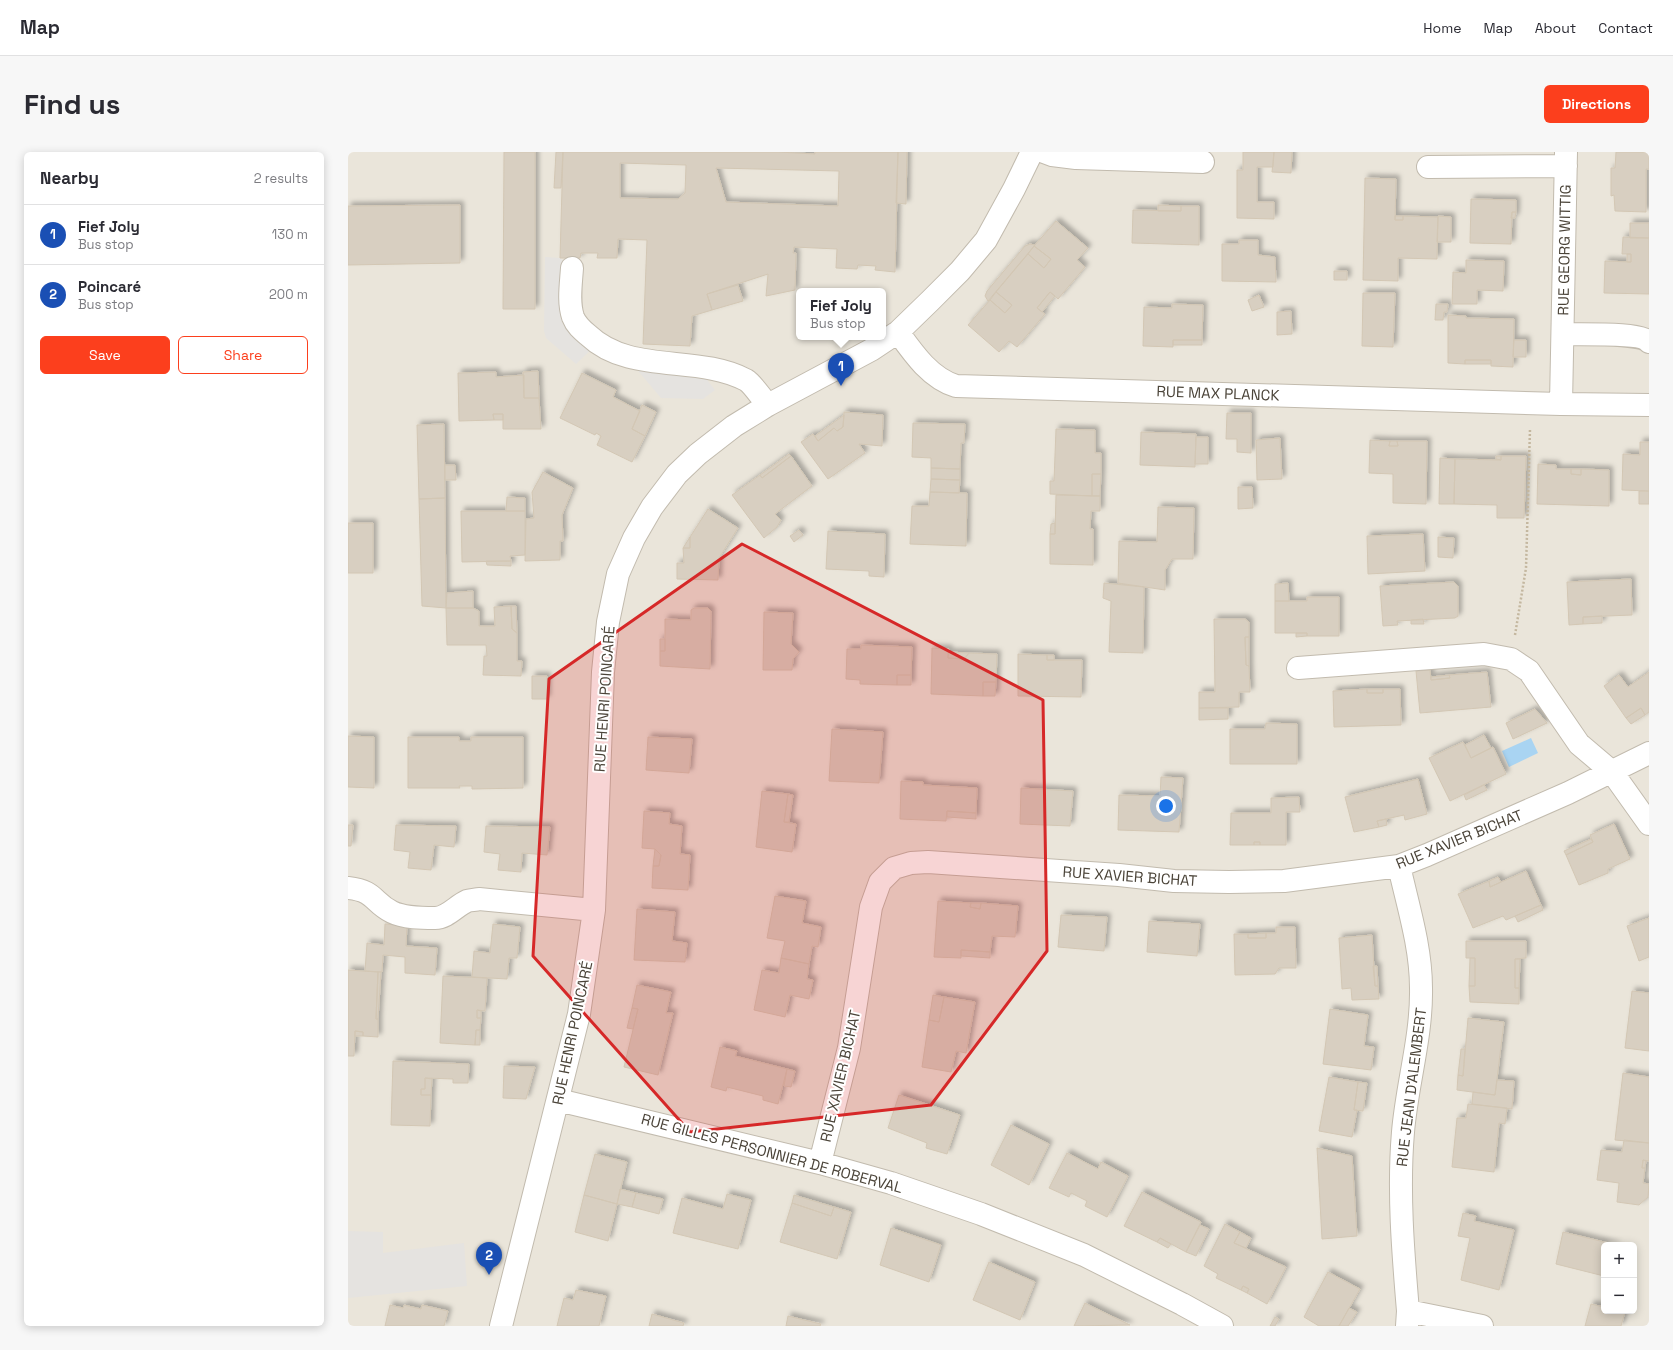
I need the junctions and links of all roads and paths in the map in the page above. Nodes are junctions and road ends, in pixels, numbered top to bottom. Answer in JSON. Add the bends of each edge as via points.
{"nodes":[{"id":1,"x":1032,"y":152,"type":"edge"},
{"id":2,"x":1044,"y":152,"type":"edge"},
{"id":3,"x":1566,"y":159,"type":"edge"},
{"id":4,"x":1203,"y":162,"type":"dead end"},
{"id":5,"x":1428,"y":167,"type":"dead end"},
{"id":6,"x":572,"y":268,"type":"dead end"},
{"id":7,"x":898,"y":332,"type":"junction"},
{"id":8,"x":1563,"y":334,"type":"junction"},
{"id":9,"x":1649,"y":342,"type":"edge"},
{"id":10,"x":1530,"y":403,"type":"junction"},
{"id":11,"x":1562,"y":404,"type":"junction"},
{"id":12,"x":768,"y":405,"type":"junction"},
{"id":13,"x":1649,"y":405,"type":"edge"},
{"id":14,"x":1511,"y":659,"type":"junction"},
{"id":15,"x":1298,"y":668,"type":"dead end"},
{"id":16,"x":1649,"y":753,"type":"edge"},
{"id":17,"x":1612,"y":772,"type":"junction"},
{"id":18,"x":1649,"y":824,"type":"edge"},
{"id":19,"x":1399,"y":866,"type":"junction"},
{"id":20,"x":348,"y":888,"type":"edge"},
{"id":21,"x":594,"y":910,"type":"junction"},
{"id":22,"x":558,"y":1100,"type":"junction"},
{"id":23,"x":820,"y":1163,"type":"junction"},
{"id":24,"x":1408,"y":1318,"type":"edge"},
{"id":25,"x":501,"y":1326,"type":"edge"},
{"id":26,"x":1222,"y":1326,"type":"edge"},
{"id":27,"x":1482,"y":1326,"type":"edge"}],
"edges":[{"from":1,"to":7,"type":"street","name":"RUE HENRI POINCARÉ","via":[[986,240],[960,271]]},
{"from":2,"to":4,"type":"street","via":[[1076,158]]},
{"from":3,"to":5,"type":"street","name":"RUE GEORG WITTIG"},
{"from":3,"to":8,"type":"street","name":"RUE GEORG WITTIG"},
{"from":6,"to":12,"type":"street","via":[[570,305],[573,318],[597,344],[613,353],[723,372],[747,381]]},
{"from":7,"to":10,"type":"street","name":"RUE MAX PLANCK","via":[[915,355],[935,375],[956,386]]},
{"from":7,"to":12,"type":"street","name":"RUE HENRI POINCARÉ","via":[[871,350]]},
{"from":8,"to":9,"type":"street","via":[[1632,336]]},
{"from":8,"to":11,"type":"street"},
{"from":10,"to":11,"type":"street","name":"RUE MAX PLANCK"},
{"from":10,"to":14,"type":"path","via":[[1526,568]]},
{"from":11,"to":13,"type":"street","name":"RUE MAX PLANCK"},
{"from":12,"to":21,"type":"street","name":"RUE HENRI POINCARÉ","via":[[734,426],[677,474],[652,507],[634,538],[618,574],[608,622],[603,672]]},
{"from":14,"to":15,"type":"street","via":[[1484,654]]},
{"from":14,"to":17,"type":"street","via":[[1529,671],[1579,744]]},
{"from":16,"to":17,"type":"street","name":"RUE XAVIER BICHAT"},
{"from":17,"to":18,"type":"street"},
{"from":17,"to":19,"type":"street","name":"RUE XAVIER BICHAT"},
{"from":19,"to":23,"type":"street","name":"RUE XAVIER BICHAT","via":[[1284,882],[1174,881],[928,862],[911,862],[894,868],[880,882],[871,907],[849,1048]]},
{"from":19,"to":24,"type":"street","name":"RUE JEAN D'ALEMBERT","via":[[1419,959],[1421,987],[1421,1013],[1403,1132],[1401,1170]]},
{"from":20,"to":21,"type":"street","via":[[362,889],[392,912],[405,916],[436,918],[446,915],[468,901],[479,899]]},
{"from":21,"to":22,"type":"street","name":"RUE HENRI POINCARÉ","via":[[579,1014]]},
{"from":22,"to":23,"type":"street","name":"RUE GILLES PERSONNIER DE ROBERVAL"},
{"from":22,"to":25,"type":"street","name":"RUE HENRI POINCARÉ"},
{"from":23,"to":26,"type":"street","name":"RUE GILLES PERSONNIER DE ROBERVAL","via":[[891,1183],[973,1211],[1076,1252]]},
{"from":24,"to":27,"type":"street"}]}
